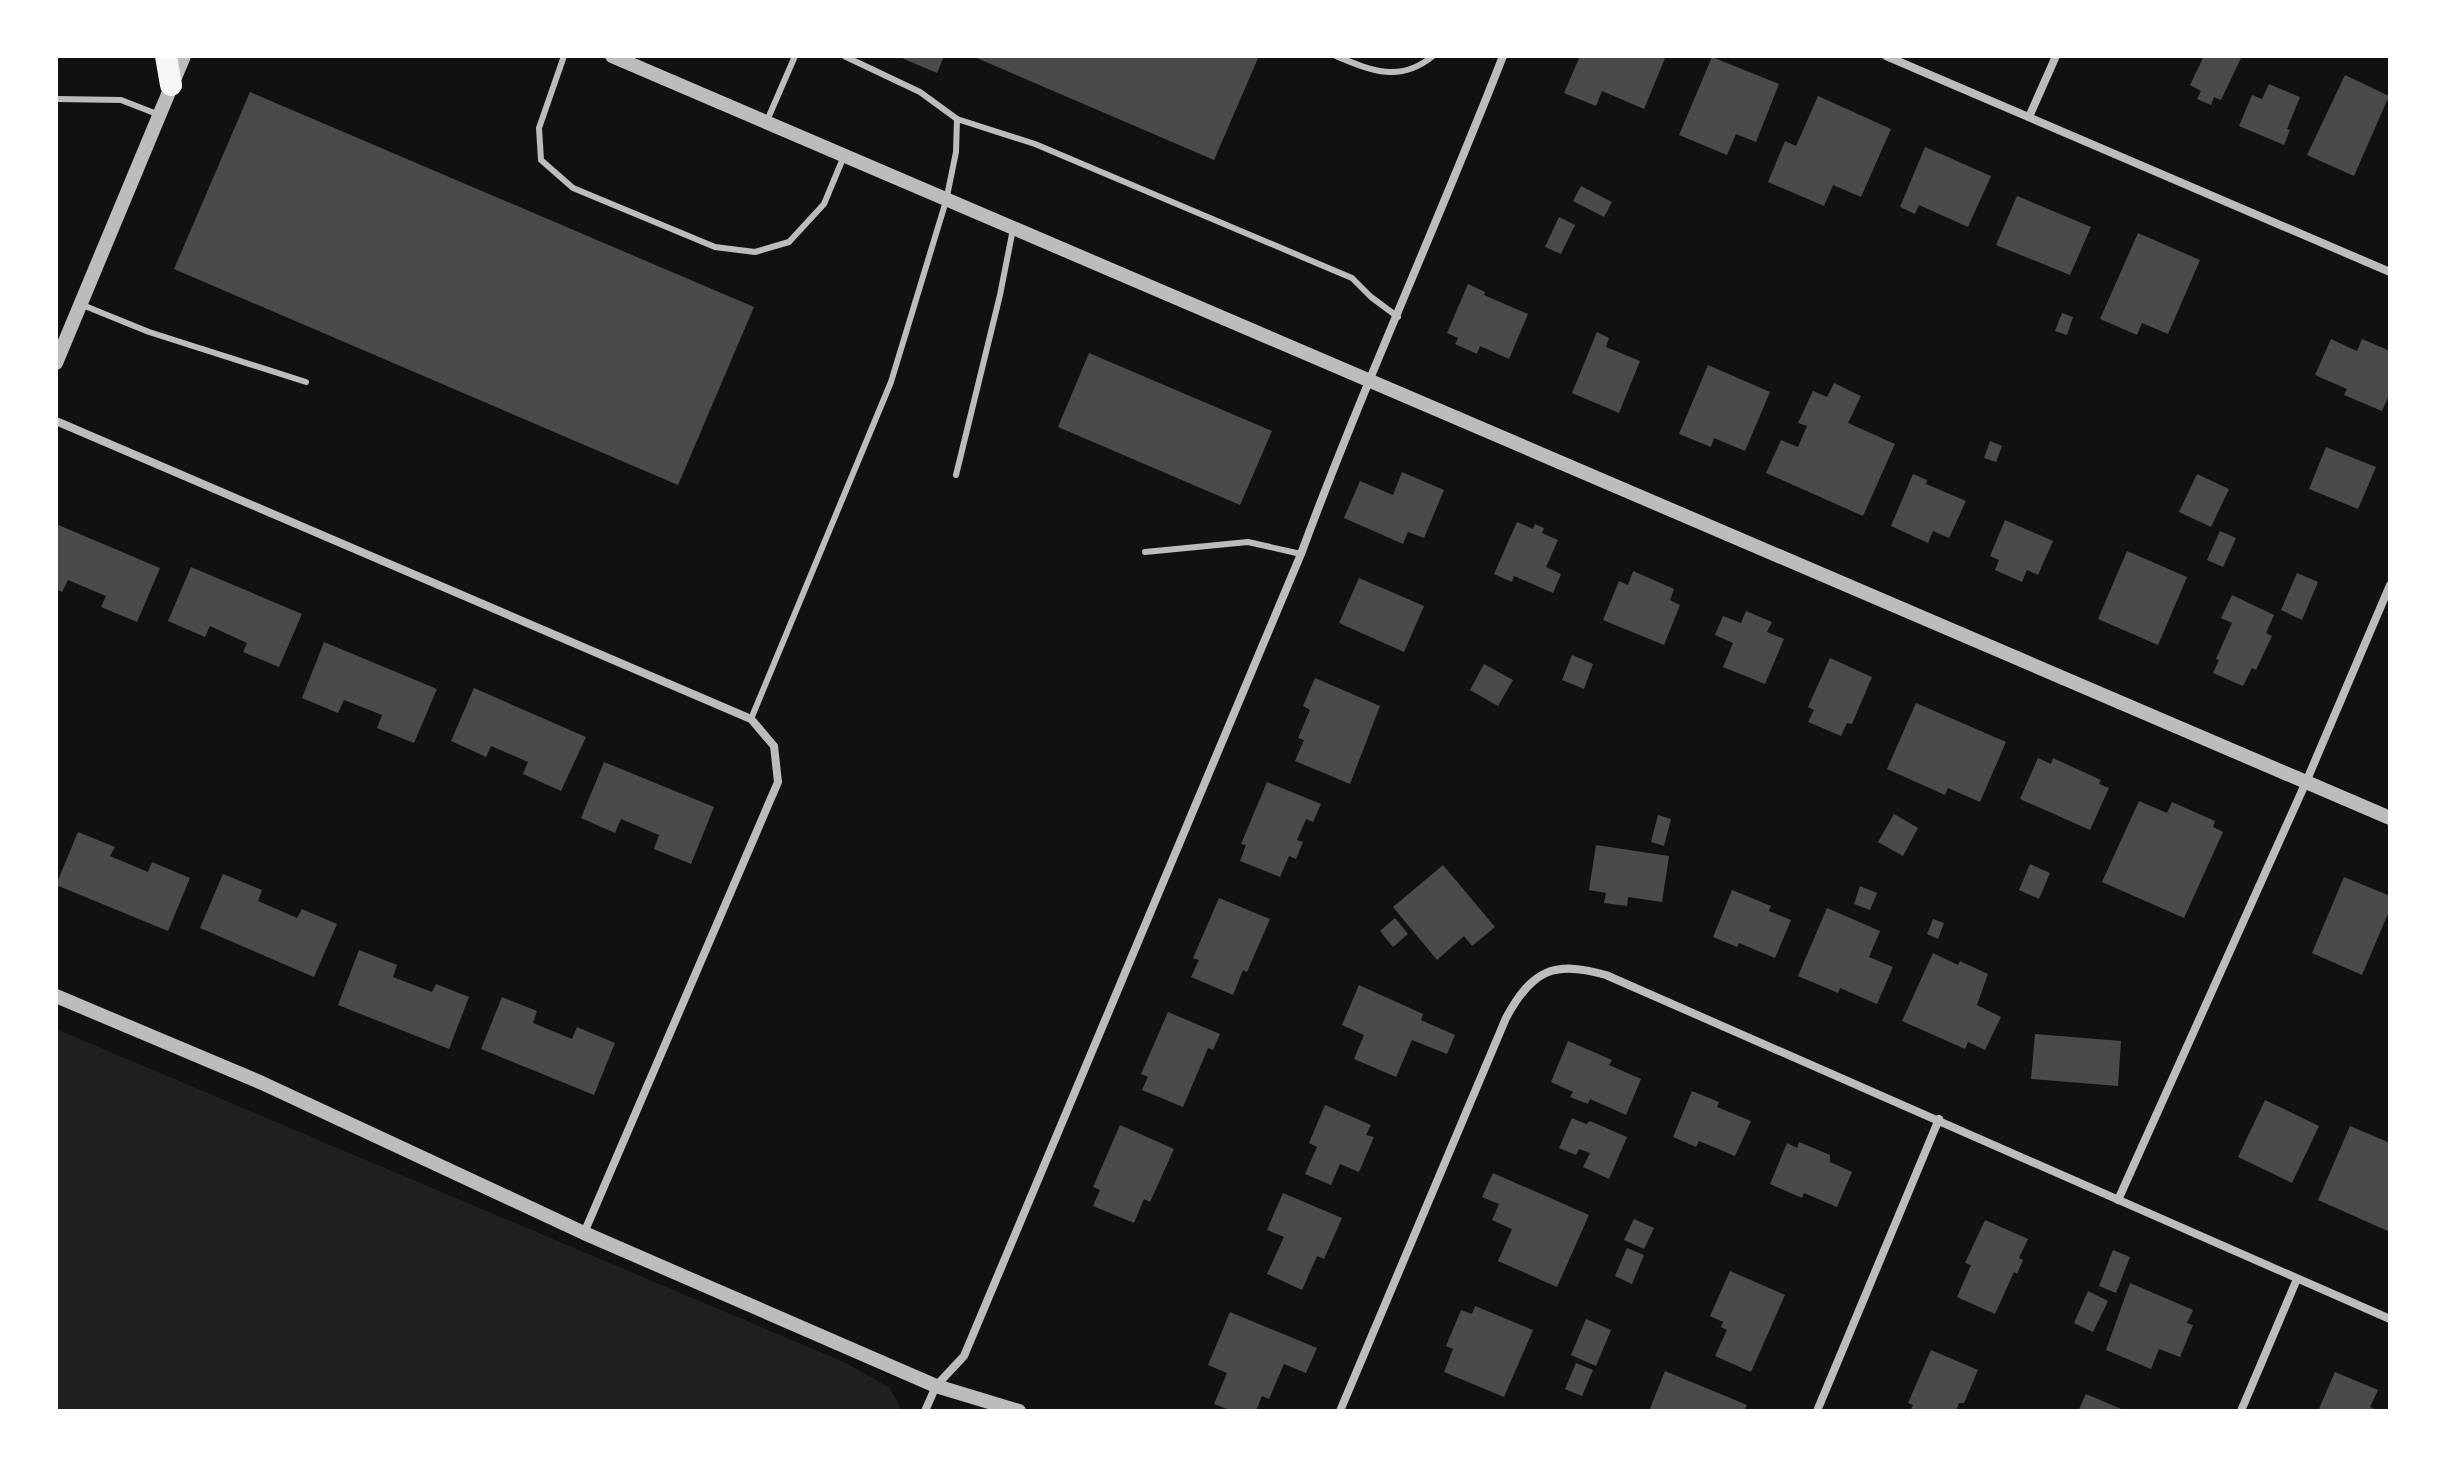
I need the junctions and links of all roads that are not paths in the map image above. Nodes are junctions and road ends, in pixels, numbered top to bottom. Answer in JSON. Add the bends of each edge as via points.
{"nodes":[{"id":1,"x":166,"y":56,"type":"edge"},
{"id":2,"x":184,"y":56,"type":"edge"},
{"id":3,"x":564,"y":56,"type":"edge"},
{"id":4,"x":612,"y":56,"type":"edge"},
{"id":5,"x":795,"y":56,"type":"edge"},
{"id":6,"x":844,"y":56,"type":"edge"},
{"id":7,"x":1336,"y":56,"type":"edge"},
{"id":8,"x":1433,"y":56,"type":"edge"},
{"id":9,"x":1503,"y":56,"type":"edge"},
{"id":10,"x":1886,"y":56,"type":"edge"},
{"id":11,"x":2056,"y":56,"type":"edge"},
{"id":12,"x":171,"y":85,"type":"junction"},
{"id":13,"x":56,"y":99,"type":"edge"},
{"id":14,"x":159,"y":115,"type":"junction"},
{"id":15,"x":2029,"y":117,"type":"junction"},
{"id":16,"x":957,"y":119,"type":"junction"},
{"id":17,"x":766,"y":123,"type":"junction"},
{"id":18,"x":844,"y":156,"type":"junction"},
{"id":19,"x":946,"y":201,"type":"junction"},
{"id":20,"x":1013,"y":229,"type":"junction"},
{"id":21,"x":2390,"y":272,"type":"edge"},
{"id":22,"x":80,"y":304,"type":"junction"},
{"id":23,"x":1398,"y":317,"type":"junction"},
{"id":24,"x":56,"y":363,"type":"edge"},
{"id":25,"x":1370,"y":379,"type":"junction"},
{"id":26,"x":306,"y":382,"type":"dead end"},
{"id":27,"x":56,"y":421,"type":"edge"},
{"id":28,"x":956,"y":475,"type":"dead end"},
{"id":29,"x":1145,"y":552,"type":"dead end"},
{"id":30,"x":1301,"y":554,"type":"junction"},
{"id":31,"x":2390,"y":585,"type":"edge"},
{"id":32,"x":751,"y":719,"type":"junction"},
{"id":33,"x":2306,"y":782,"type":"junction"},
{"id":34,"x":2390,"y":818,"type":"edge"},
{"id":35,"x":56,"y":996,"type":"edge"},
{"id":36,"x":1939,"y":1119,"type":"junction"},
{"id":37,"x":2118,"y":1200,"type":"junction"},
{"id":38,"x":584,"y":1233,"type":"junction"},
{"id":39,"x":2297,"y":1279,"type":"junction"},
{"id":40,"x":2390,"y":1319,"type":"edge"},
{"id":41,"x":936,"y":1386,"type":"junction"},
{"id":42,"x":925,"y":1411,"type":"edge"},
{"id":43,"x":1019,"y":1411,"type":"edge"},
{"id":44,"x":1340,"y":1411,"type":"edge"},
{"id":45,"x":1817,"y":1411,"type":"edge"},
{"id":46,"x":2241,"y":1411,"type":"edge"}],
"edges":[{"from":1,"to":12,"type":"highway"},
{"from":2,"to":12,"type":"street"},
{"from":3,"to":18,"type":"lane","via":[[539,128],[541,160],[573,188],[715,247],[755,252],[789,242],[824,204]]},
{"from":4,"to":17,"type":"street"},
{"from":5,"to":17,"type":"lane"},
{"from":6,"to":16,"type":"lane","via":[[920,92]]},
{"from":7,"to":8,"type":"lane","via":[[1371,71],[1396,73]]},
{"from":9,"to":23,"type":"street"},
{"from":10,"to":15,"type":"street"},
{"from":11,"to":15,"type":"street"},
{"from":12,"to":14,"type":"street"},
{"from":13,"to":14,"type":"lane","via":[[121,100]]},
{"from":14,"to":22,"type":"street"},
{"from":15,"to":21,"type":"street"},
{"from":16,"to":19,"type":"lane"},
{"from":16,"to":23,"type":"lane","via":[[1035,144],[1352,278]]},
{"from":17,"to":18,"type":"street"},
{"from":18,"to":19,"type":"street"},
{"from":19,"to":20,"type":"street"},
{"from":19,"to":32,"type":"lane","via":[[891,382]]},
{"from":20,"to":25,"type":"street"},
{"from":20,"to":28,"type":"lane"},
{"from":22,"to":24,"type":"street"},
{"from":22,"to":26,"type":"lane"},
{"from":23,"to":25,"type":"street"},
{"from":25,"to":30,"type":"street"},
{"from":25,"to":33,"type":"street"},
{"from":27,"to":32,"type":"street"},
{"from":29,"to":30,"type":"lane","via":[[1248,542]]},
{"from":30,"to":41,"type":"street","via":[[964,1356]]},
{"from":31,"to":33,"type":"street"},
{"from":32,"to":38,"type":"street","via":[[774,746],[778,782]]},
{"from":33,"to":34,"type":"street"},
{"from":33,"to":37,"type":"street"},
{"from":35,"to":38,"type":"street","via":[[262,1083]]},
{"from":36,"to":37,"type":"street"},
{"from":36,"to":44,"type":"street","via":[[1591,971],[1540,974],[1506,1018]]},
{"from":36,"to":45,"type":"street"},
{"from":37,"to":39,"type":"street"},
{"from":38,"to":41,"type":"street"},
{"from":39,"to":40,"type":"street"},
{"from":39,"to":46,"type":"street"},
{"from":41,"to":42,"type":"street"},
{"from":41,"to":43,"type":"street"}]}
